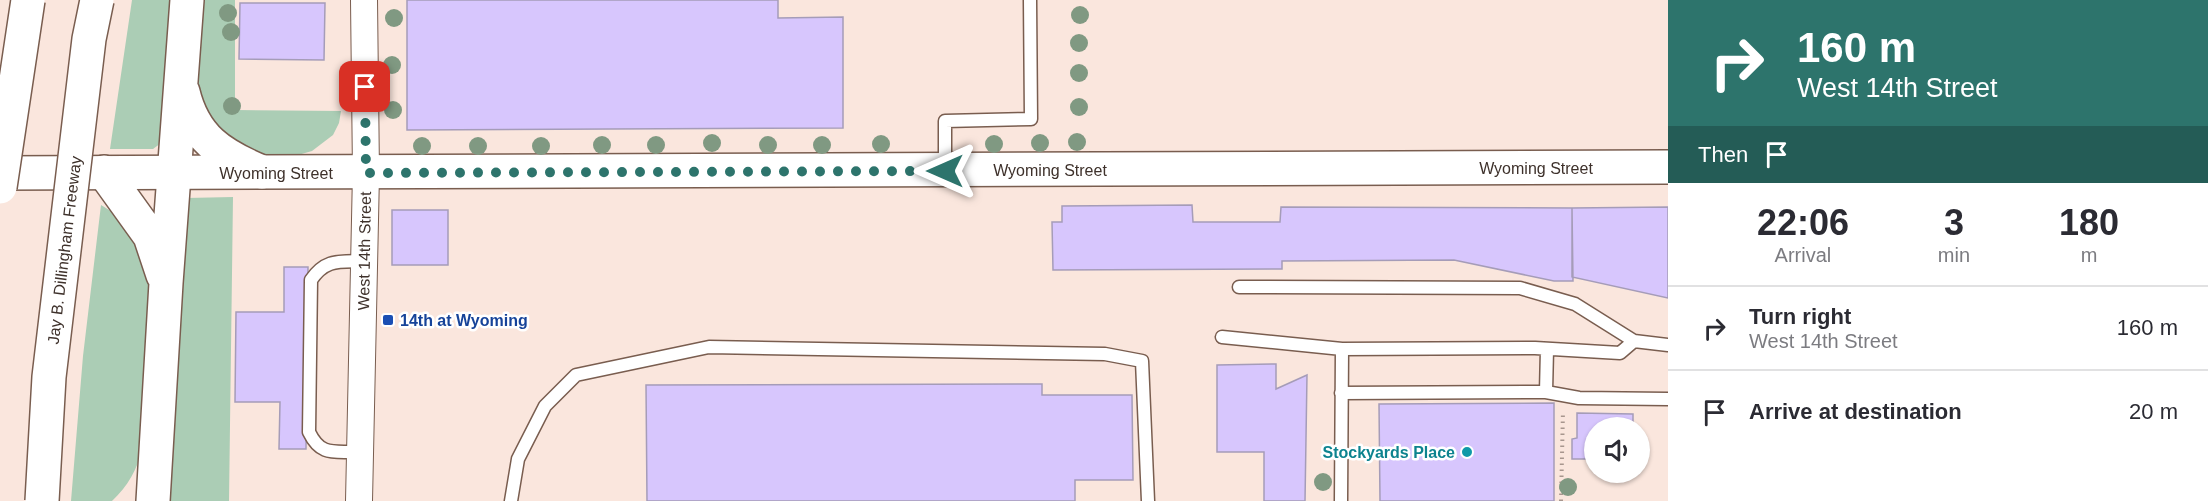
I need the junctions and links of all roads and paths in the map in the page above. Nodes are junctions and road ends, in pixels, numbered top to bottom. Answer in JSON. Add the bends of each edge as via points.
{"nodes":[{"id":1,"x":28,"y":0,"type":"edge"},
{"id":2,"x":97,"y":0,"type":"edge"},
{"id":3,"x":187,"y":0,"type":"edge"},
{"id":4,"x":364,"y":0,"type":"edge"},
{"id":5,"x":1030,"y":0,"type":"edge"},
{"id":6,"x":181,"y":84,"type":"junction"},
{"id":7,"x":1668,"y":167,"type":"edge"},
{"id":8,"x":945,"y":171,"type":"junction"},
{"id":9,"x":104,"y":172,"type":"junction"},
{"id":10,"x":262,"y":172,"type":"junction"},
{"id":11,"x":0,"y":173,"type":"edge"},
{"id":12,"x":175,"y":173,"type":"junction"},
{"id":13,"x":366,"y":173,"type":"junction"},
{"id":14,"x":0,"y":187,"type":"edge"},
{"id":15,"x":364,"y":261,"type":"junction"},
{"id":16,"x":166,"y":283,"type":"junction"},
{"id":17,"x":1239,"y":287,"type":"dead end"},
{"id":18,"x":1222,"y":338,"type":"dead end"},
{"id":19,"x":1634,"y":341,"type":"junction"},
{"id":20,"x":1668,"y":345,"type":"edge"},
{"id":21,"x":1342,"y":349,"type":"junction"},
{"id":22,"x":1547,"y":349,"type":"junction"},
{"id":23,"x":1546,"y":392,"type":"junction"},
{"id":24,"x":1341,"y":393,"type":"junction"},
{"id":25,"x":1668,"y":399,"type":"edge"},
{"id":26,"x":1563,"y":410,"type":"dead end"},
{"id":27,"x":360,"y":452,"type":"junction"},
{"id":28,"x":155,"y":464,"type":"junction"},
{"id":29,"x":42,"y":501,"type":"edge"},
{"id":30,"x":133,"y":501,"type":"edge"},
{"id":31,"x":153,"y":501,"type":"edge"},
{"id":32,"x":359,"y":501,"type":"edge"},
{"id":33,"x":511,"y":501,"type":"edge"},
{"id":34,"x":1148,"y":501,"type":"edge"},
{"id":35,"x":1341,"y":501,"type":"edge"},
{"id":36,"x":1561,"y":501,"type":"edge"}],
"edges":[{"from":1,"to":14,"type":"main road","bridge":true},
{"from":2,"to":29,"type":"main road","name":"Jay B. Dillingham Freeway","bridge":true,"via":[[89,39],[49,377]]},
{"from":3,"to":6,"type":"main road"},
{"from":4,"to":13,"type":"street","name":"West 14th Street"},
{"from":5,"to":8,"type":"lane","via":[[1031,119],[945,121]]},
{"from":6,"to":10,"type":"main road","via":[[188,113],[207,141],[235,161]]},
{"from":6,"to":12,"type":"main road"},
{"from":7,"to":8,"type":"main road","name":"Wyoming Street"},
{"from":8,"to":13,"type":"main road","name":"Wyoming Street"},
{"from":9,"to":11,"type":"main road","name":"Wyoming Street"},
{"from":9,"to":12,"type":"main road","name":"Wyoming Street"},
{"from":9,"to":16,"type":"main road","via":[[150,236]]},
{"from":10,"to":12,"type":"main road","name":"Wyoming Street"},
{"from":10,"to":13,"type":"main road","name":"Wyoming Street"},
{"from":12,"to":16,"type":"main road"},
{"from":13,"to":15,"type":"street","name":"West 14th Street"},
{"from":15,"to":27,"type":"street","name":"West 14th Street"},
{"from":15,"to":27,"type":"lane","via":[[334,262],[319,268],[311,280],[309,432],[315,445],[325,451]]},
{"from":16,"to":28,"type":"main road"},
{"from":17,"to":19,"type":"lane","via":[[1520,288],[1575,304]]},
{"from":18,"to":21,"type":"lane"},
{"from":19,"to":20,"type":"lane"},
{"from":19,"to":22,"type":"lane","via":[[1620,353]]},
{"from":21,"to":22,"type":"lane"},
{"from":21,"to":24,"type":"lane"},
{"from":22,"to":23,"type":"lane"},
{"from":23,"to":24,"type":"lane"},
{"from":23,"to":25,"type":"lane","via":[[1579,398]]},
{"from":24,"to":35,"type":"lane"},
{"from":26,"to":36,"type":"path"},
{"from":27,"to":32,"type":"street","name":"West 14th Street"},
{"from":28,"to":30,"type":"main road"},
{"from":28,"to":31,"type":"main road"},
{"from":33,"to":34,"type":"lane","via":[[518,459],[545,406],[576,375],[709,347],[1104,354],[1142,361]]}]}
